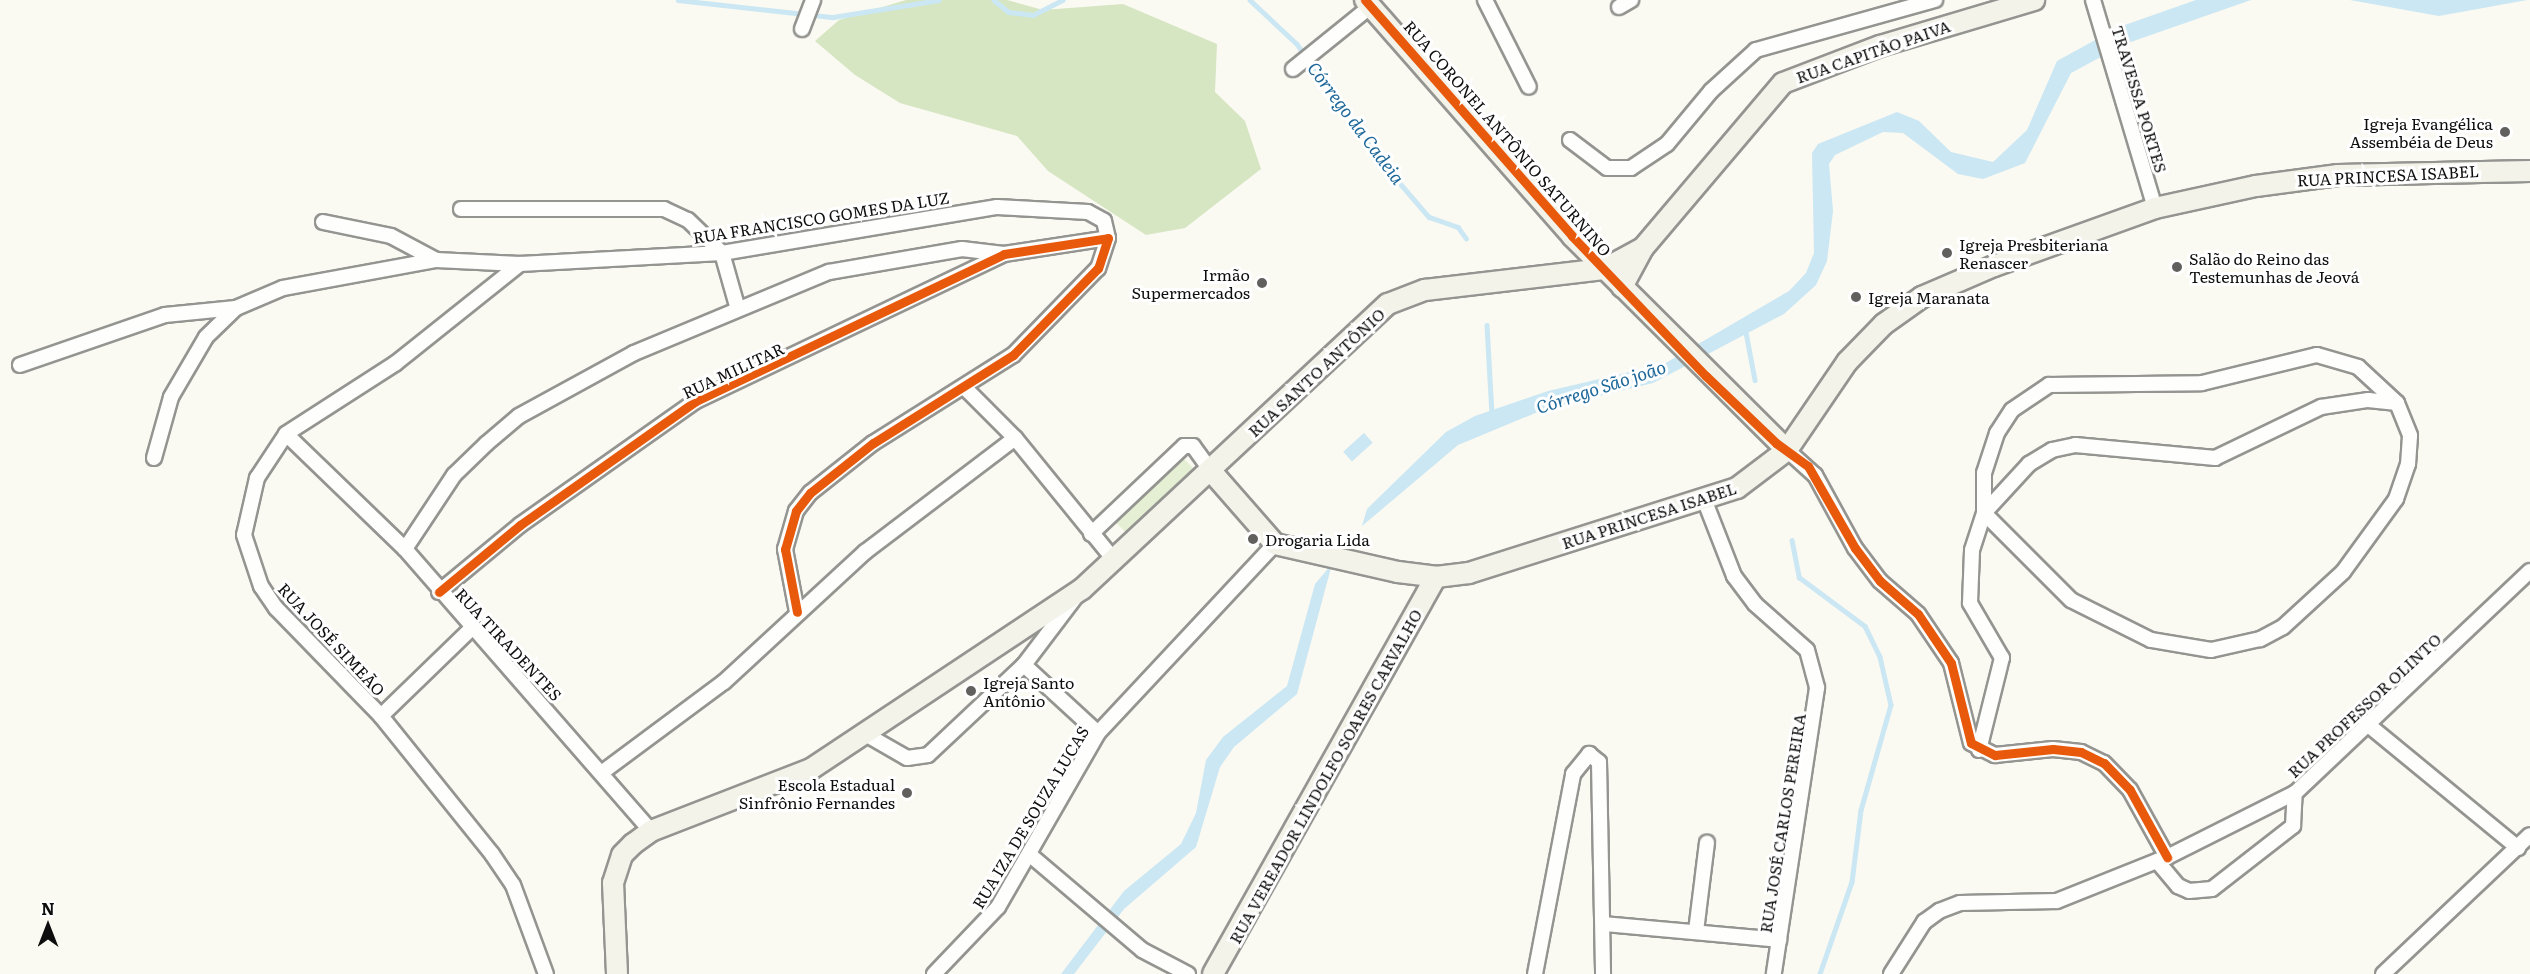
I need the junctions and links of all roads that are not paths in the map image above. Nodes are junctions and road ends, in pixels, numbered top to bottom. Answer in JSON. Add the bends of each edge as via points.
{"nodes":[{"id":1,"x":813,"y":0,"type":"edge"},
{"id":2,"x":1485,"y":0,"type":"edge"},
{"id":3,"x":1902,"y":0,"type":"edge"},
{"id":4,"x":1935,"y":0,"type":"edge"},
{"id":5,"x":2034,"y":0,"type":"edge"},
{"id":6,"x":2092,"y":0,"type":"edge"},
{"id":7,"x":1368,"y":3,"type":"edge"},
{"id":8,"x":1881,"y":12,"type":"junction"},
{"id":9,"x":804,"y":24,"type":"dead end"},
{"id":10,"x":1297,"y":65,"type":"dead end"},
{"id":11,"x":1529,"y":87,"type":"dead end"},
{"id":12,"x":1570,"y":140,"type":"dead end"},
{"id":13,"x":2530,"y":171,"type":"edge"},
{"id":14,"x":2155,"y":208,"type":"junction"},
{"id":15,"x":461,"y":209,"type":"dead end"},
{"id":16,"x":323,"y":222,"type":"dead end"},
{"id":17,"x":1108,"y":238,"type":"junction"},
{"id":18,"x":1643,"y":248,"type":"junction"},
{"id":19,"x":722,"y":253,"type":"junction"},
{"id":20,"x":1005,"y":254,"type":"junction"},
{"id":21,"x":436,"y":260,"type":"junction"},
{"id":22,"x":520,"y":264,"type":"junction"},
{"id":23,"x":1604,"y":269,"type":"junction"},
{"id":24,"x":1622,"y":287,"type":"junction"},
{"id":25,"x":737,"y":306,"type":"junction"},
{"id":26,"x":236,"y":308,"type":"junction"},
{"id":27,"x":20,"y":365,"type":"dead end"},
{"id":28,"x":964,"y":387,"type":"junction"},
{"id":29,"x":2397,"y":403,"type":"junction"},
{"id":30,"x":286,"y":434,"type":"junction"},
{"id":31,"x":1014,"y":438,"type":"junction"},
{"id":32,"x":1781,"y":446,"type":"junction"},
{"id":33,"x":154,"y":458,"type":"dead end"},
{"id":34,"x":1211,"y":471,"type":"junction"},
{"id":35,"x":1704,"y":499,"type":"junction"},
{"id":36,"x":1984,"y":513,"type":"junction"},
{"id":37,"x":1091,"y":534,"type":"junction"},
{"id":38,"x":1275,"y":544,"type":"junction"},
{"id":39,"x":405,"y":549,"type":"junction"},
{"id":40,"x":1115,"y":561,"type":"junction"},
{"id":41,"x":2530,"y":572,"type":"edge"},
{"id":42,"x":1436,"y":577,"type":"junction"},
{"id":43,"x":1082,"y":589,"type":"junction"},
{"id":44,"x":438,"y":592,"type":"junction"},
{"id":45,"x":797,"y":612,"type":"junction"},
{"id":46,"x":473,"y":627,"type":"junction"},
{"id":47,"x":1024,"y":665,"type":"junction"},
{"id":48,"x":381,"y":716,"type":"junction"},
{"id":49,"x":2366,"y":723,"type":"junction"},
{"id":50,"x":1098,"y":733,"type":"junction"},
{"id":51,"x":867,"y":735,"type":"junction"},
{"id":52,"x":1979,"y":750,"type":"junction"},
{"id":53,"x":604,"y":771,"type":"junction"},
{"id":54,"x":2295,"y":793,"type":"junction"},
{"id":55,"x":651,"y":831,"type":"junction"},
{"id":56,"x":2530,"y":835,"type":"edge"},
{"id":57,"x":1707,"y":843,"type":"dead end"},
{"id":58,"x":2517,"y":848,"type":"junction"},
{"id":59,"x":1029,"y":854,"type":"junction"},
{"id":60,"x":2162,"y":859,"type":"junction"},
{"id":61,"x":1604,"y":924,"type":"junction"},
{"id":62,"x":1696,"y":931,"type":"junction"},
{"id":63,"x":1779,"y":940,"type":"junction"},
{"id":64,"x":546,"y":974,"type":"edge"},
{"id":65,"x":617,"y":974,"type":"edge"},
{"id":66,"x":934,"y":974,"type":"edge"},
{"id":67,"x":1188,"y":974,"type":"edge"},
{"id":68,"x":1214,"y":974,"type":"edge"},
{"id":69,"x":1535,"y":974,"type":"edge"},
{"id":70,"x":1603,"y":974,"type":"edge"},
{"id":71,"x":1774,"y":974,"type":"edge"},
{"id":72,"x":1891,"y":974,"type":"edge"},
{"id":73,"x":2383,"y":974,"type":"edge"}],
"edges":[{"from":1,"to":9,"type":"street"},
{"from":2,"to":11,"type":"street"},
{"from":3,"to":8,"type":"street"},
{"from":4,"to":8,"type":"street"},
{"from":5,"to":18,"type":"main road","name":"RUA CAPITÃO PAIVA","via":[[1880,46],[1783,83]]},
{"from":6,"to":14,"type":"street","name":"TRAVESSA PORTES"},
{"from":7,"to":10,"type":"street","name":"RUA CORONEL ANTÔNIO SATURNINO","via":[[1333,40]]},
{"from":7,"to":23,"type":"main road","name":"RUA CORONEL ANTÔNIO SATURNINO"},
{"from":8,"to":12,"type":"street","via":[[1756,50],[1649,160],[1607,168]]},
{"from":13,"to":14,"type":"main road","name":"RUA PRINCESA ISABEL","via":[[2318,177]]},
{"from":14,"to":32,"type":"main road","name":"RUA PRINCESA ISABEL","via":[[1994,266],[1905,308],[1847,362]]},
{"from":15,"to":19,"type":"street","via":[[664,209],[688,220]]},
{"from":16,"to":21,"type":"street","via":[[391,236]]},
{"from":17,"to":19,"type":"street","name":"RUA FRANCISCO GOMES DA LUZ","via":[[1104,221],[1088,212],[997,207]]},
{"from":17,"to":20,"type":"street"},
{"from":17,"to":28,"type":"street","via":[[1098,268],[1072,299],[1013,355]]},
{"from":18,"to":23,"type":"main road"},
{"from":18,"to":24,"type":"main road"},
{"from":19,"to":22,"type":"street","name":"RUA FRANCISCO GOMES DA LUZ"},
{"from":19,"to":25,"type":"street"},
{"from":20,"to":25,"type":"street","via":[[962,249],[897,258],[829,272]]},
{"from":20,"to":44,"type":"street","name":"RUA MILITAR","via":[[696,401],[520,525]]},
{"from":21,"to":22,"type":"street","name":"RUA FRANCISCO GOMES DA LUZ"},
{"from":21,"to":26,"type":"street","name":"RUA FRANCISCO GOMES DA LUZ","via":[[283,288]]},
{"from":22,"to":30,"type":"street","name":"RUA JOSÉ SIMEÃO","via":[[396,363]]},
{"from":23,"to":24,"type":"main road","name":"RUA CORONEL ANTÔNIO SATURNINO"},
{"from":23,"to":34,"type":"main road","name":"RUA SANTO ANTÔNIO","via":[[1398,298]]},
{"from":24,"to":32,"type":"main road","name":"RUA CORONEL ANTÔNIO SATURNINO"},
{"from":25,"to":39,"type":"street","via":[[519,416],[454,475]]},
{"from":26,"to":27,"type":"street","via":[[165,315]]},
{"from":26,"to":33,"type":"street","name":"RUA FRANCISCO GOMES DA LUZ","via":[[206,337],[171,397]]},
{"from":28,"to":31,"type":"street"},
{"from":28,"to":45,"type":"street","via":[[873,442],[796,511],[785,549]]},
{"from":29,"to":36,"type":"street","via":[[2368,400],[2322,407],[2215,458],[2106,447],[2052,450],[2029,465]]},
{"from":29,"to":36,"type":"street","via":[[2358,367],[2317,355],[2202,383],[2049,385],[2012,410],[1997,433],[1984,473]]},
{"from":29,"to":36,"type":"street","via":[[2410,436],[2408,464],[2376,530],[2319,598],[2283,627],[2233,648],[2189,648],[2151,640],[2105,619],[2044,578]]},
{"from":30,"to":39,"type":"street","name":"RUA TIRADENTES"},
{"from":30,"to":48,"type":"street","name":"RUA JOSÉ SIMEÃO","via":[[248,503],[244,535],[249,557],[276,608]]},
{"from":31,"to":37,"type":"street"},
{"from":31,"to":45,"type":"street"},
{"from":32,"to":35,"type":"main road","name":"RUA PRINCESA ISABEL","via":[[1737,488]]},
{"from":32,"to":52,"type":"street","via":[[1815,475],[1880,581],[1918,614],[1951,663],[1971,743]]},
{"from":34,"to":37,"type":"street","via":[[1193,446],[1184,446]]},
{"from":34,"to":38,"type":"main road"},
{"from":34,"to":40,"type":"main road","name":"RUA SANTO ANTÔNIO"},
{"from":35,"to":42,"type":"main road","name":"RUA PRINCESA ISABEL","via":[[1469,573]]},
{"from":35,"to":63,"type":"street","name":"RUA JOSÉ CARLOS PEREIRA","via":[[1740,585],[1801,643],[1814,666],[1816,726]]},
{"from":36,"to":52,"type":"street","via":[[1972,550],[1970,603],[2002,658]]},
{"from":37,"to":40,"type":"street"},
{"from":38,"to":42,"type":"main road","name":"RUA PRINCESA ISABEL"},
{"from":38,"to":50,"type":"street","name":"RUA IZA DE SOUZA LUCAS"},
{"from":39,"to":44,"type":"street","name":"RUA TIRADENTES"},
{"from":40,"to":43,"type":"main road","name":"RUA SANTO ANTÔNIO"},
{"from":41,"to":49,"type":"street","name":"RUA PROFESSOR OLINTO"},
{"from":42,"to":68,"type":"main road","name":"RUA VEREADOR LINDOLFO SOARES CARVALHO"},
{"from":43,"to":47,"type":"street","name":"RUA SANTO ANTÔNIO"},
{"from":43,"to":51,"type":"main road","name":"RUA SANTO ANTÔNIO"},
{"from":44,"to":46,"type":"street","name":"RUA TIRADENTES"},
{"from":45,"to":53,"type":"street","via":[[724,682]]},
{"from":46,"to":48,"type":"street"},
{"from":46,"to":53,"type":"street","name":"RUA TIRADENTES"},
{"from":47,"to":50,"type":"street"},
{"from":47,"to":51,"type":"street","name":"RUA SANTO ANTÔNIO","via":[[928,755],[907,758]]},
{"from":48,"to":64,"type":"street","name":"RUA JOSÉ SIMEÃO","via":[[464,814],[513,885]]},
{"from":49,"to":54,"type":"street","name":"RUA PROFESSOR OLINTO"},
{"from":49,"to":58,"type":"street"},
{"from":50,"to":59,"type":"street","name":"RUA IZA DE SOUZA LUCAS"},
{"from":51,"to":55,"type":"main road","name":"RUA SANTO ANTÔNIO","via":[[811,769]]},
{"from":52,"to":60,"type":"street","via":[[1995,756],[2081,752],[2104,763],[2130,790]]},
{"from":53,"to":55,"type":"street","name":"RUA TIRADENTES"},
{"from":54,"to":60,"type":"street","name":"RUA PROFESSOR OLINTO"},
{"from":54,"to":60,"type":"street","via":[[2293,826],[2212,889],[2189,891],[2178,886]]},
{"from":55,"to":65,"type":"main road","name":"RUA SANTO ANTÔNIO","via":[[622,855],[616,868]]},
{"from":56,"to":58,"type":"street"},
{"from":57,"to":62,"type":"street"},
{"from":58,"to":73,"type":"street"},
{"from":59,"to":66,"type":"street","name":"RUA IZA DE SOUZA LUCAS","via":[[998,907]]},
{"from":59,"to":67,"type":"street","via":[[1105,913],[1149,954]]},
{"from":60,"to":72,"type":"street","name":"RUA PROFESSOR OLINTO","via":[[2057,901],[1960,903],[1939,911],[1924,922]]},
{"from":61,"to":62,"type":"street"},
{"from":61,"to":69,"type":"street","via":[[1599,767],[1596,757],[1585,755],[1573,774]]},
{"from":61,"to":70,"type":"street"},
{"from":62,"to":63,"type":"street"},
{"from":63,"to":71,"type":"street","name":"RUA JOSÉ CARLOS PEREIRA"}]}
